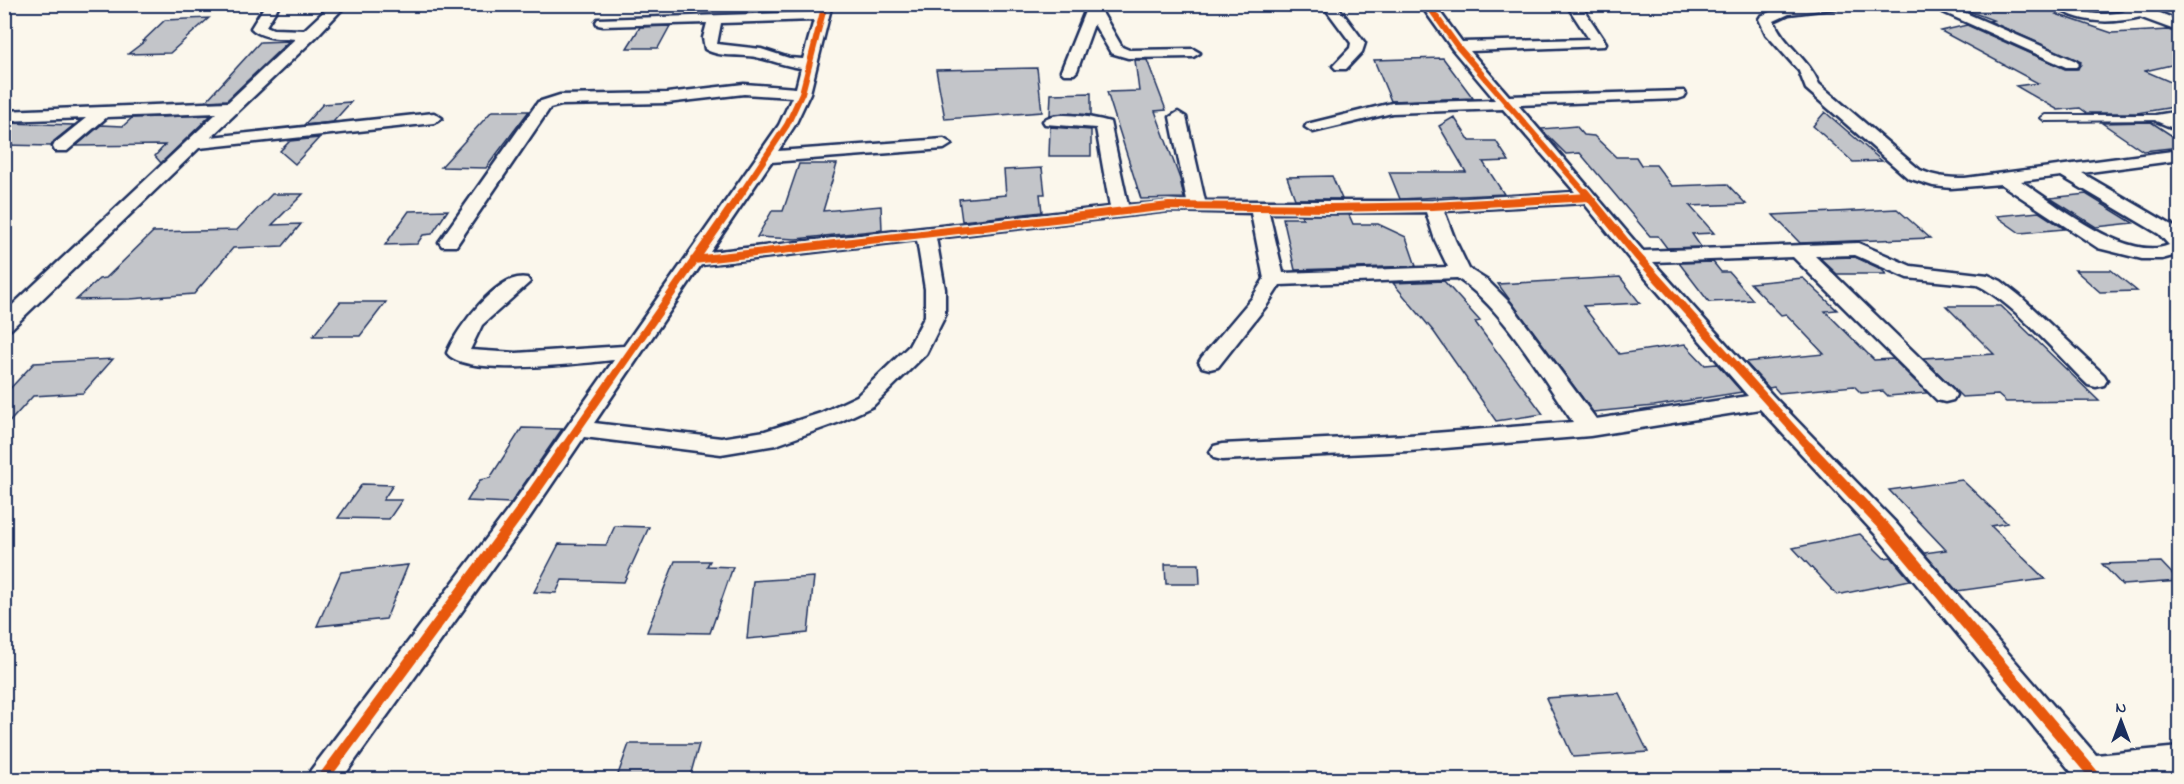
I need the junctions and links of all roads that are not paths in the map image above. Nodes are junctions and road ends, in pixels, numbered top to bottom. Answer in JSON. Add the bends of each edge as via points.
{"nodes":[{"id":1,"x":270,"y":4,"type":"edge"},
{"id":2,"x":340,"y":4,"type":"edge"},
{"id":3,"x":1329,"y":4,"type":"edge"},
{"id":4,"x":1427,"y":4,"type":"edge"},
{"id":5,"x":1573,"y":4,"type":"edge"},
{"id":6,"x":1932,"y":4,"type":"edge"},
{"id":7,"x":2068,"y":4,"type":"edge"},
{"id":8,"x":1830,"y":5,"type":"edge"},
{"id":9,"x":2129,"y":7,"type":"edge"},
{"id":10,"x":1094,"y":8,"type":"edge"},
{"id":11,"x":824,"y":10,"type":"edge"},
{"id":12,"x":715,"y":19,"type":"junction"},
{"id":13,"x":603,"y":22,"type":"dead end"},
{"id":14,"x":2180,"y":27,"type":"edge"},
{"id":15,"x":310,"y":35,"type":"junction"},
{"id":16,"x":1458,"y":47,"type":"junction"},
{"id":17,"x":1193,"y":53,"type":"dead end"},
{"id":18,"x":809,"y":64,"type":"junction"},
{"id":19,"x":2071,"y":64,"type":"dead end"},
{"id":20,"x":1341,"y":66,"type":"dead end"},
{"id":21,"x":1068,"y":71,"type":"dead end"},
{"id":22,"x":801,"y":93,"type":"junction"},
{"id":23,"x":1678,"y":94,"type":"dead end"},
{"id":24,"x":1505,"y":103,"type":"junction"},
{"id":25,"x":235,"y":107,"type":"junction"},
{"id":26,"x":102,"y":113,"type":"junction"},
{"id":27,"x":4,"y":116,"type":"edge"},
{"id":28,"x":2180,"y":116,"type":"edge"},
{"id":29,"x":1178,"y":117,"type":"dead end"},
{"id":30,"x":434,"y":118,"type":"dead end"},
{"id":31,"x":2045,"y":118,"type":"dead end"},
{"id":32,"x":2162,"y":118,"type":"junction"},
{"id":33,"x":1051,"y":121,"type":"dead end"},
{"id":34,"x":2180,"y":126,"type":"edge"},
{"id":35,"x":1313,"y":128,"type":"dead end"},
{"id":36,"x":198,"y":143,"type":"junction"},
{"id":37,"x":944,"y":144,"type":"dead end"},
{"id":38,"x":61,"y":147,"type":"dead end"},
{"id":39,"x":2180,"y":155,"type":"edge"},
{"id":40,"x":766,"y":157,"type":"junction"},
{"id":41,"x":2064,"y":170,"type":"junction"},
{"id":42,"x":2004,"y":178,"type":"junction"},
{"id":43,"x":1589,"y":197,"type":"junction"},
{"id":44,"x":1197,"y":206,"type":"junction"},
{"id":45,"x":1433,"y":206,"type":"junction"},
{"id":46,"x":1258,"y":207,"type":"junction"},
{"id":47,"x":1120,"y":210,"type":"junction"},
{"id":48,"x":926,"y":234,"type":"junction"},
{"id":49,"x":449,"y":242,"type":"dead end"},
{"id":50,"x":2180,"y":247,"type":"edge"},
{"id":51,"x":1797,"y":250,"type":"junction"},
{"id":52,"x":1638,"y":257,"type":"junction"},
{"id":53,"x":694,"y":260,"type":"junction"},
{"id":54,"x":1461,"y":272,"type":"junction"},
{"id":55,"x":1274,"y":279,"type":"junction"},
{"id":56,"x":520,"y":282,"type":"dead end"},
{"id":57,"x":4,"y":325,"type":"edge"},
{"id":58,"x":631,"y":352,"type":"junction"},
{"id":59,"x":1210,"y":362,"type":"dead end"},
{"id":60,"x":2096,"y":380,"type":"dead end"},
{"id":61,"x":1946,"y":395,"type":"dead end"},
{"id":62,"x":1765,"y":401,"type":"junction"},
{"id":63,"x":1590,"y":428,"type":"junction"},
{"id":64,"x":579,"y":429,"type":"junction"},
{"id":65,"x":1222,"y":452,"type":"dead end"},
{"id":66,"x":2180,"y":761,"type":"edge"},
{"id":67,"x":2093,"y":774,"type":"edge"},
{"id":68,"x":322,"y":780,"type":"edge"}],
"edges":[{"from":1,"to":15,"type":"street","via":[[272,7],[258,28],[271,33]]},
{"from":2,"to":15,"type":"street"},
{"from":3,"to":20,"type":"street","via":[[1358,43]]},
{"from":4,"to":16,"type":"street"},
{"from":5,"to":16,"type":"street","via":[[1599,43]]},
{"from":6,"to":19,"type":"street"},
{"from":7,"to":9,"type":"street","via":[[2067,8],[2094,19]]},
{"from":8,"to":42,"type":"street","via":[[1786,10],[1766,19],[1771,31],[1806,70],[1812,86],[1924,179],[1958,183]]},
{"from":9,"to":14,"type":"street"},
{"from":10,"to":17,"type":"street","via":[[1116,50],[1128,54]]},
{"from":10,"to":21,"type":"street"},
{"from":11,"to":12,"type":"street"},
{"from":11,"to":18,"type":"street"},
{"from":12,"to":13,"type":"street"},
{"from":12,"to":18,"type":"street","via":[[710,46],[717,50],[761,53]]},
{"from":15,"to":25,"type":"street"},
{"from":16,"to":24,"type":"street"},
{"from":18,"to":22,"type":"street"},
{"from":22,"to":40,"type":"street","via":[[787,125]]},
{"from":22,"to":49,"type":"street","via":[[744,89],[667,98],[560,100],[544,105]]},
{"from":23,"to":24,"type":"street"},
{"from":24,"to":35,"type":"street","via":[[1392,108]]},
{"from":24,"to":43,"type":"street"},
{"from":25,"to":26,"type":"street"},
{"from":25,"to":36,"type":"street"},
{"from":26,"to":27,"type":"street"},
{"from":26,"to":38,"type":"street"},
{"from":28,"to":32,"type":"street"},
{"from":29,"to":44,"type":"street"},
{"from":30,"to":36,"type":"street"},
{"from":31,"to":32,"type":"lane"},
{"from":32,"to":34,"type":"street"},
{"from":33,"to":47,"type":"street","via":[[1104,125]]},
{"from":36,"to":57,"type":"street"},
{"from":37,"to":40,"type":"street"},
{"from":39,"to":41,"type":"street"},
{"from":40,"to":53,"type":"street"},
{"from":41,"to":42,"type":"street"},
{"from":41,"to":50,"type":"street","via":[[2166,230]]},
{"from":42,"to":50,"type":"street","via":[[2105,244],[2147,253],[2172,252]]},
{"from":43,"to":45,"type":"street"},
{"from":43,"to":52,"type":"street"},
{"from":44,"to":46,"type":"street"},
{"from":44,"to":47,"type":"street"},
{"from":45,"to":46,"type":"street"},
{"from":45,"to":54,"type":"street"},
{"from":46,"to":55,"type":"street"},
{"from":47,"to":48,"type":"street"},
{"from":48,"to":53,"type":"street"},
{"from":48,"to":64,"type":"street","via":[[935,316],[918,349],[865,401],[768,439],[721,446]]},
{"from":51,"to":52,"type":"street"},
{"from":51,"to":60,"type":"street","via":[[1858,249],[1907,272],[1981,279],[2013,300]]},
{"from":51,"to":61,"type":"street"},
{"from":52,"to":62,"type":"street"},
{"from":53,"to":58,"type":"street"},
{"from":54,"to":55,"type":"street"},
{"from":54,"to":63,"type":"street","via":[[1503,307]]},
{"from":55,"to":59,"type":"street"},
{"from":56,"to":58,"type":"street","via":[[471,324],[463,335],[459,352],[468,358],[507,360]]},
{"from":58,"to":64,"type":"street"},
{"from":62,"to":63,"type":"street"},
{"from":62,"to":67,"type":"street","via":[[1885,528]]},
{"from":63,"to":65,"type":"street","via":[[1409,443]]},
{"from":64,"to":68,"type":"street"},
{"from":66,"to":67,"type":"street"}]}
